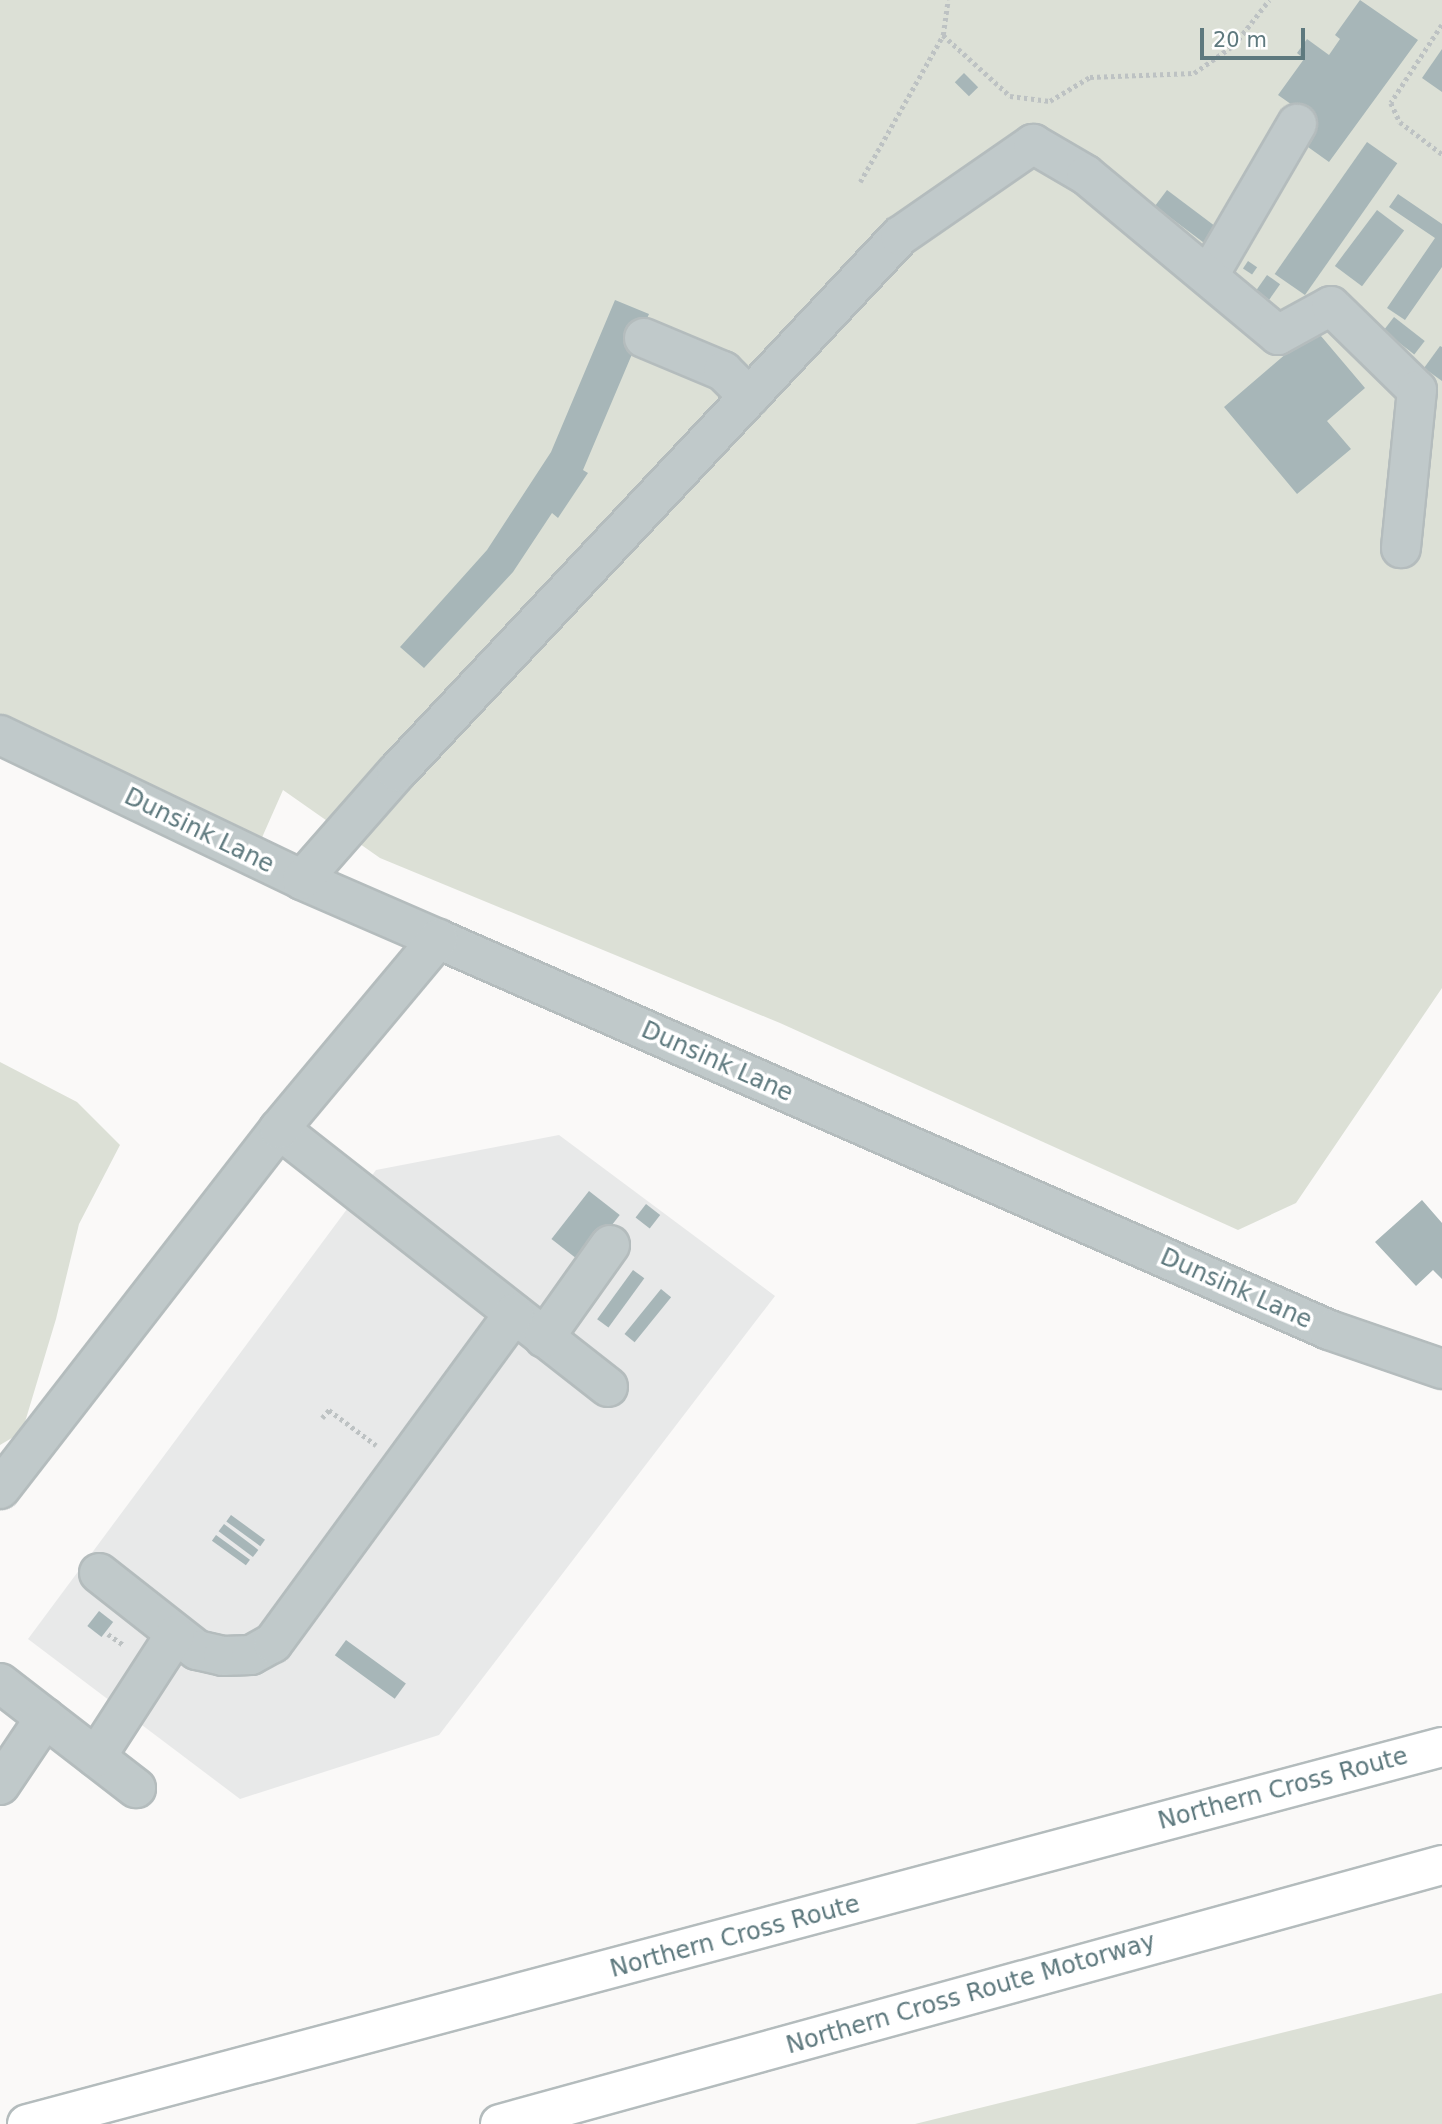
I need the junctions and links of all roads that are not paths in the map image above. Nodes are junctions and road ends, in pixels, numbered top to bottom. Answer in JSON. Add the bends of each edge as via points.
{"nodes":[{"id":1,"x":1297,"y":124,"type":"dead end"},
{"id":2,"x":1209,"y":275,"type":"junction"},
{"id":3,"x":644,"y":338,"type":"dead end"},
{"id":4,"x":748,"y":397,"type":"junction"},
{"id":5,"x":1401,"y":548,"type":"dead end"},
{"id":6,"x":0,"y":735,"type":"edge"},
{"id":7,"x":302,"y":880,"type":"junction"},
{"id":8,"x":438,"y":940,"type":"junction"},
{"id":9,"x":279,"y":1129,"type":"junction"},
{"id":10,"x":610,"y":1245,"type":"dead end"},
{"id":11,"x":514,"y":1314,"type":"junction"},
{"id":12,"x":544,"y":1338,"type":"junction"},
{"id":13,"x":1442,"y":1369,"type":"edge"},
{"id":14,"x":608,"y":1387,"type":"dead end"},
{"id":15,"x":0,"y":1489,"type":"edge"},
{"id":16,"x":99,"y":1573,"type":"dead end"},
{"id":17,"x":175,"y":1635,"type":"junction"},
{"id":18,"x":0,"y":1683,"type":"edge"},
{"id":19,"x":45,"y":1718,"type":"junction"},
{"id":20,"x":1442,"y":1747,"type":"edge"},
{"id":21,"x":96,"y":1757,"type":"junction"},
{"id":22,"x":0,"y":1785,"type":"edge"},
{"id":23,"x":136,"y":1788,"type":"dead end"},
{"id":24,"x":1442,"y":1865,"type":"edge"},
{"id":25,"x":1442,"y":1880,"type":"edge"},
{"id":26,"x":1052,"y":1971,"type":"junction"},
{"id":27,"x":27,"y":2124,"type":"edge"},
{"id":28,"x":500,"y":2124,"type":"edge"}],
"edges":[{"from":1,"to":2,"type":"street"},
{"from":2,"to":4,"type":"street","via":[[1086,174],[1033,144],[900,236]]},
{"from":2,"to":5,"type":"street","via":[[1278,335],[1331,306],[1417,390]]},
{"from":3,"to":4,"type":"street","via":[[723,371]]},
{"from":4,"to":7,"type":"street"},
{"from":6,"to":7,"type":"street","name":"Dunsink Lane"},
{"from":7,"to":8,"type":"street","name":"Dunsink Lane"},
{"from":8,"to":9,"type":"street"},
{"from":8,"to":13,"type":"street","name":"Dunsink Lane","via":[[1329,1330]]},
{"from":9,"to":11,"type":"street"},
{"from":9,"to":15,"type":"street"},
{"from":10,"to":12,"type":"street"},
{"from":11,"to":12,"type":"street"},
{"from":11,"to":17,"type":"street","via":[[274,1643],[251,1655],[223,1656],[197,1650]]},
{"from":12,"to":14,"type":"street"},
{"from":16,"to":17,"type":"street"},
{"from":17,"to":21,"type":"street"},
{"from":18,"to":19,"type":"street"},
{"from":19,"to":21,"type":"street"},
{"from":19,"to":22,"type":"street"},
{"from":20,"to":27,"type":"highway","name":"Northern Cross Route"},
{"from":21,"to":23,"type":"street"},
{"from":24,"to":26,"type":"highway","name":"Northern Cross Route Motorway"},
{"from":25,"to":26,"type":"highway"},
{"from":26,"to":28,"type":"highway","name":"Northern Cross Route Motorway"}]}
